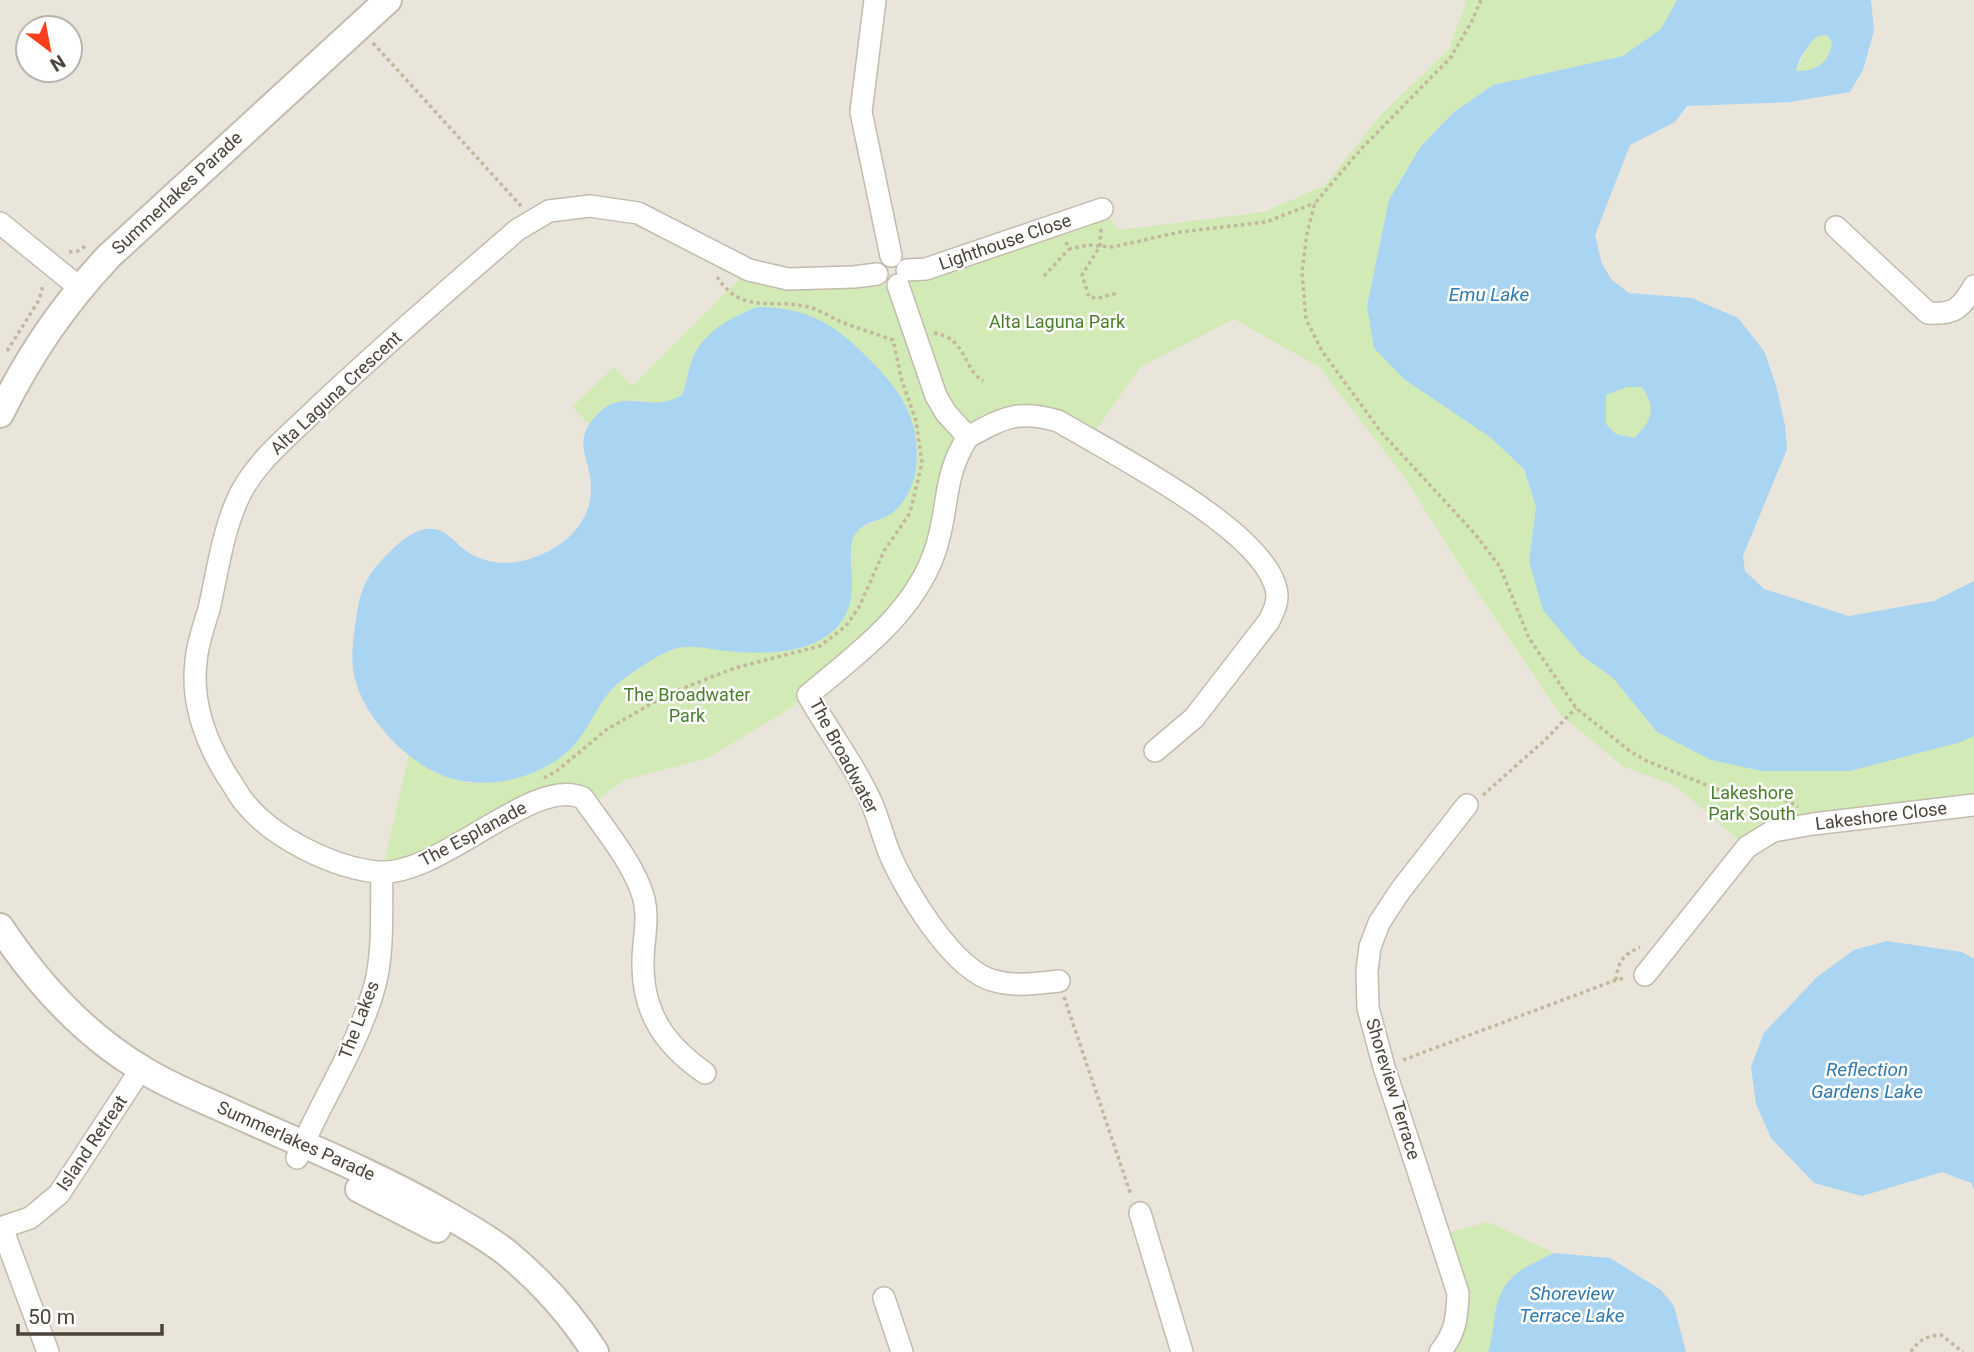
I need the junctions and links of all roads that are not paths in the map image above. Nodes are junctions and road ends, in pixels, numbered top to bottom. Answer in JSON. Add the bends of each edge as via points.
{"nodes":[{"id":1,"x":365,"y":0,"type":"edge"},
{"id":2,"x":388,"y":0,"type":"edge"},
{"id":3,"x":875,"y":0,"type":"edge"},
{"id":4,"x":1102,"y":209,"type":"road end"},
{"id":5,"x":0,"y":223,"type":"edge"},
{"id":6,"x":1836,"y":227,"type":"dead end"},
{"id":7,"x":899,"y":270,"type":"junction"},
{"id":8,"x":73,"y":282,"type":"junction"},
{"id":9,"x":1974,"y":286,"type":"edge"},
{"id":10,"x":3,"y":364,"type":"edge"},
{"id":11,"x":0,"y":414,"type":"edge"},
{"id":12,"x":968,"y":437,"type":"junction"},
{"id":13,"x":1155,"y":751,"type":"dead end"},
{"id":14,"x":1467,"y":805,"type":"road end"},
{"id":15,"x":1974,"y":805,"type":"edge"},
{"id":16,"x":382,"y":872,"type":"junction"},
{"id":17,"x":0,"y":928,"type":"edge"},
{"id":18,"x":0,"y":956,"type":"edge"},
{"id":19,"x":1644,"y":975,"type":"road end"},
{"id":20,"x":1059,"y":981,"type":"road end"},
{"id":21,"x":705,"y":1073,"type":"dead end"},
{"id":22,"x":137,"y":1075,"type":"junction"},
{"id":23,"x":300,"y":1151,"type":"junction"},
{"id":24,"x":1140,"y":1213,"type":"road end"},
{"id":25,"x":1,"y":1228,"type":"edge"},
{"id":26,"x":884,"y":1298,"type":"dead end"},
{"id":27,"x":48,"y":1352,"type":"edge"},
{"id":28,"x":575,"y":1352,"type":"edge"},
{"id":29,"x":595,"y":1352,"type":"edge"},
{"id":30,"x":902,"y":1352,"type":"edge"},
{"id":31,"x":1182,"y":1352,"type":"edge"},
{"id":32,"x":1440,"y":1352,"type":"edge"}],
"edges":[{"from":1,"to":8,"type":"street","name":"Summerlakes Parade","via":[[142,203]]},
{"from":2,"to":8,"type":"street","name":"Summerlakes Parade","via":[[109,256]]},
{"from":3,"to":7,"type":"street","via":[[861,112]]},
{"from":4,"to":7,"type":"street","name":"Lighthouse Close","via":[[926,269]]},
{"from":5,"to":8,"type":"street"},
{"from":6,"to":9,"type":"street","via":[[1928,313],[1945,314],[1963,305]]},
{"from":7,"to":12,"type":"street","via":[[936,397]]},
{"from":7,"to":16,"type":"street","name":"Alta Laguna Crescent","via":[[883,259],[877,274],[788,279],[749,270],[638,213],[590,206],[549,211],[517,230],[261,461],[236,502],[195,662],[197,707],[212,752],[245,804],[280,835],[333,861]]},
{"from":8,"to":10,"type":"street","name":"Summerlakes Parade"},
{"from":8,"to":11,"type":"street","name":"Summerlakes Parade"},
{"from":12,"to":13,"type":"street","via":[[1013,416],[1036,415],[1058,421],[1202,508],[1268,569],[1277,605],[1269,621],[1194,718]]},
{"from":12,"to":20,"type":"street","name":"The Broadwater","via":[[949,475],[943,527],[934,556],[915,592],[892,622],[808,695],[857,774],[903,880],[948,950],[993,981],[1023,985]]},
{"from":14,"to":32,"type":"street","name":"Shoreview Terrace","via":[[1400,891],[1370,947],[1368,1008],[1458,1293],[1451,1338]]},
{"from":15,"to":19,"type":"street","name":"Lakeshore Close","via":[[1813,824],[1761,837],[1747,847]]},
{"from":16,"to":21,"type":"street","name":"The Esplanade","via":[[435,858],[531,804],[561,794],[583,798],[635,874],[644,898],[647,925],[642,960],[651,1012],[665,1038]]},
{"from":16,"to":23,"type":"street","name":"The Lakes","via":[[375,984],[354,1041]]},
{"from":17,"to":22,"type":"street","name":"Summerlakes Parade","via":[[68,1012]]},
{"from":18,"to":22,"type":"street","name":"Summerlakes Parade","via":[[60,1028]]},
{"from":22,"to":23,"type":"street","name":"Summerlakes Parade","via":[[179,1105]]},
{"from":22,"to":25,"type":"street","name":"Island Retreat","via":[[59,1194],[30,1218]]},
{"from":23,"to":28,"type":"street","name":"Summerlakes Parade","via":[[502,1269],[538,1304]]},
{"from":23,"to":29,"type":"street","name":"Summerlakes Parade","via":[[406,1191],[505,1252],[574,1320]]},
{"from":24,"to":31,"type":"street"},
{"from":25,"to":27,"type":"street"},
{"from":26,"to":30,"type":"street"}]}
